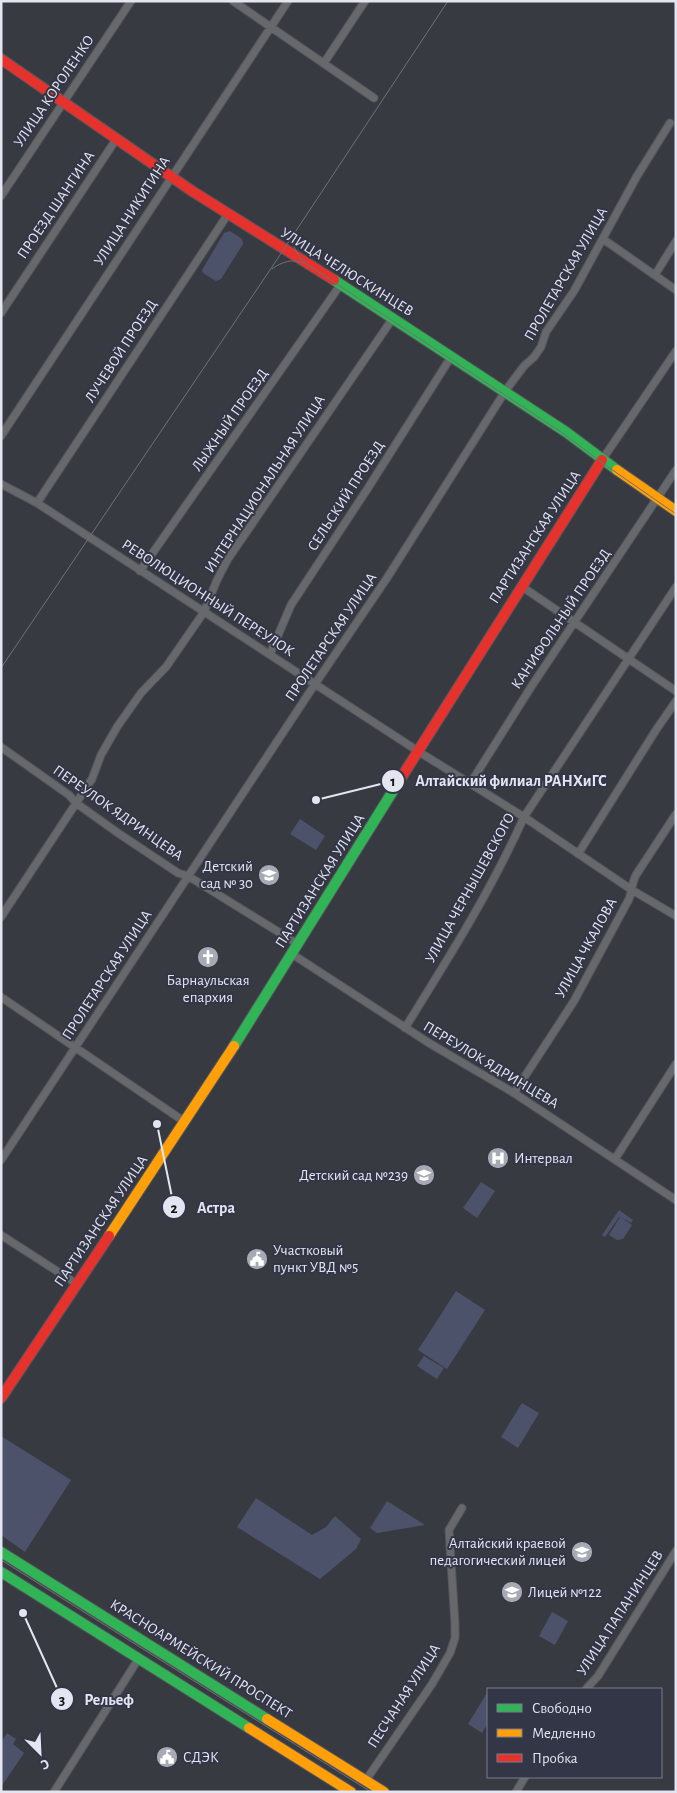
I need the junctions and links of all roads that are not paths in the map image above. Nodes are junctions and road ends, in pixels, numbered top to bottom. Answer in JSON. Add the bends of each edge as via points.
{"nodes":[{"id":1,"x":131,"y":1,"type":"edge"},
{"id":2,"x":233,"y":1,"type":"edge"},
{"id":3,"x":288,"y":1,"type":"edge"},
{"id":4,"x":366,"y":1,"type":"edge"},
{"id":5,"x":270,"y":28,"type":"junction"},
{"id":6,"x":1,"y":59,"type":"edge"},
{"id":7,"x":324,"y":63,"type":"junction"},
{"id":8,"x":374,"y":98,"type":"dead end"},
{"id":9,"x":63,"y":102,"type":"junction"},
{"id":10,"x":670,"y":123,"type":"dead end"},
{"id":11,"x":117,"y":138,"type":"junction"},
{"id":12,"x":171,"y":176,"type":"junction"},
{"id":13,"x":1,"y":196,"type":"edge"},
{"id":14,"x":228,"y":214,"type":"junction"},
{"id":15,"x":603,"y":239,"type":"junction"},
{"id":16,"x":676,"y":242,"type":"edge"},
{"id":17,"x":655,"y":275,"type":"junction"},
{"id":18,"x":341,"y":284,"type":"junction"},
{"id":19,"x":676,"y":290,"type":"edge"},
{"id":20,"x":1,"y":313,"type":"edge"},
{"id":21,"x":392,"y":318,"type":"junction"},
{"id":22,"x":676,"y":351,"type":"edge"},
{"id":23,"x":451,"y":357,"type":"junction"},
{"id":24,"x":505,"y":392,"type":"junction"},
{"id":25,"x":1,"y":436,"type":"edge"},
{"id":26,"x":602,"y":460,"type":"junction"},
{"id":27,"x":676,"y":470,"type":"edge"},
{"id":28,"x":1,"y":484,"type":"edge"},
{"id":29,"x":658,"y":499,"type":"junction"},
{"id":30,"x":37,"y":503,"type":"junction"},
{"id":31,"x":676,"y":510,"type":"edge"},
{"id":32,"x":140,"y":571,"type":"junction"},
{"id":33,"x":521,"y":586,"type":"junction"},
{"id":34,"x":676,"y":587,"type":"edge"},
{"id":35,"x":204,"y":612,"type":"junction"},
{"id":36,"x":574,"y":623,"type":"junction"},
{"id":37,"x":270,"y":654,"type":"junction"},
{"id":38,"x":629,"y":659,"type":"junction"},
{"id":39,"x":315,"y":684,"type":"junction"},
{"id":40,"x":676,"y":691,"type":"edge"},
{"id":41,"x":676,"y":701,"type":"edge"},
{"id":42,"x":1,"y":746,"type":"edge"},
{"id":43,"x":417,"y":751,"type":"junction"},
{"id":44,"x":470,"y":784,"type":"junction"},
{"id":45,"x":76,"y":803,"type":"junction"},
{"id":46,"x":676,"y":814,"type":"edge"},
{"id":47,"x":524,"y":817,"type":"junction"},
{"id":48,"x":578,"y":854,"type":"junction"},
{"id":49,"x":188,"y":876,"type":"junction"},
{"id":50,"x":632,"y":890,"type":"junction"},
{"id":51,"x":676,"y":916,"type":"edge"},
{"id":52,"x":1,"y":917,"type":"edge"},
{"id":53,"x":298,"y":944,"type":"junction"},
{"id":54,"x":292,"y":954,"type":"junction"},
{"id":55,"x":1,"y":997,"type":"edge"},
{"id":56,"x":405,"y":1028,"type":"junction"},
{"id":57,"x":76,"y":1048,"type":"junction"},
{"id":58,"x":676,"y":1064,"type":"edge"},
{"id":59,"x":514,"y":1093,"type":"junction"},
{"id":60,"x":185,"y":1122,"type":"junction"},
{"id":61,"x":615,"y":1159,"type":"junction"},
{"id":62,"x":1,"y":1160,"type":"edge"},
{"id":63,"x":676,"y":1200,"type":"edge"},
{"id":64,"x":1,"y":1235,"type":"edge"},
{"id":65,"x":77,"y":1284,"type":"junction"},
{"id":66,"x":1,"y":1398,"type":"edge"},
{"id":67,"x":462,"y":1508,"type":"dead end"},
{"id":68,"x":676,"y":1551,"type":"edge"},
{"id":69,"x":1,"y":1552,"type":"edge"},
{"id":70,"x":1,"y":1572,"type":"edge"},
{"id":71,"x":139,"y":1658,"type":"junction"},
{"id":72,"x":198,"y":1675,"type":"junction"},
{"id":73,"x":587,"y":1688,"type":"edge"},
{"id":74,"x":188,"y":1690,"type":"junction"},
{"id":75,"x":524,"y":1778,"type":"edge"},
{"id":76,"x":366,"y":1780,"type":"junction"},
{"id":77,"x":54,"y":1792,"type":"edge"},
{"id":78,"x":350,"y":1792,"type":"edge"},
{"id":79,"x":384,"y":1792,"type":"edge"},
{"id":80,"x":516,"y":1792,"type":"edge"}],
"edges":[{"from":1,"to":9,"type":"street","name":"УЛИЦА КОРОЛЕНКО"},
{"from":2,"to":5,"type":"street"},
{"from":3,"to":5,"type":"street","name":"УЛИЦА НИКИТИНА"},
{"from":4,"to":7,"type":"street"},
{"from":5,"to":7,"type":"street"},
{"from":5,"to":12,"type":"street","name":"УЛИЦА НИКИТИНА"},
{"from":6,"to":9,"type":"main road","name":"УЛИЦА ЧЕЛЮСКИНЦЕВ"},
{"from":7,"to":8,"type":"street"},
{"from":9,"to":11,"type":"main road","name":"УЛИЦА ЧЕЛЮСКИНЦЕВ"},
{"from":9,"to":13,"type":"street","name":"УЛИЦА КОРОЛЕНКО"},
{"from":10,"to":15,"type":"street","name":"ПРОЛЕТАРСКАЯ УЛИЦА"},
{"from":11,"to":12,"type":"main road","name":"УЛИЦА ЧЕЛЮСКИНЦЕВ"},
{"from":11,"to":20,"type":"street","name":"ПРОЕЗД ШАНГИНА"},
{"from":12,"to":14,"type":"main road","name":"УЛИЦА ЧЕЛЮСКИНЦЕВ"},
{"from":12,"to":25,"type":"street","name":"УЛИЦА НИКИТИНА"},
{"from":14,"to":18,"type":"main road","name":"УЛИЦА ЧЕЛЮСКИНЦЕВ"},
{"from":14,"to":30,"type":"street","name":"ЛУЧЕВОЙ ПРОЕЗД"},
{"from":15,"to":17,"type":"street"},
{"from":15,"to":24,"type":"street","name":"ПРОЛЕТАРСКАЯ УЛИЦА","via":[[546,332],[541,347]]},
{"from":16,"to":17,"type":"street"},
{"from":17,"to":19,"type":"street"},
{"from":18,"to":21,"type":"main road","name":"УЛИЦА ЧЕЛЮСКИНЦЕВ"},
{"from":18,"to":32,"type":"street","name":"ЛЫЖНЫЙ ПРОЕЗД"},
{"from":21,"to":23,"type":"main road","name":"УЛИЦА ЧЕЛЮСКИНЦЕВ"},
{"from":21,"to":35,"type":"street","name":"ИНТЕРНАЦИОНАЛЬНАЯ УЛИЦА","via":[[228,559]]},
{"from":22,"to":26,"type":"street","name":"ПАРТИЗАНСКАЯ УЛИЦА"},
{"from":23,"to":24,"type":"main road","name":"УЛИЦА ЧЕЛЮСКИНЦЕВ"},
{"from":23,"to":37,"type":"street","name":"СЕЛЬСКИЙ ПРОЕЗД","via":[[291,605]]},
{"from":24,"to":26,"type":"main road","name":"УЛИЦА ЧЕЛЮСКИНЦЕВ"},
{"from":24,"to":39,"type":"street","name":"ПРОЛЕТАРСКАЯ УЛИЦА","via":[[387,578]]},
{"from":26,"to":29,"type":"main road","name":"УЛИЦА ЧЕЛЮСКИНЦЕВ"},
{"from":26,"to":33,"type":"main road","name":"ПАРТИЗАНСКАЯ УЛИЦА"},
{"from":27,"to":29,"type":"street","name":"КАНИФОЛЬНЫЙ ПРОЕЗД"},
{"from":28,"to":30,"type":"street","name":"РЕВОЛЮЦИОННЫЙ ПЕРЕУЛОК"},
{"from":29,"to":31,"type":"main road","name":"УЛИЦА ЧЕЛЮСКИНЦЕВ"},
{"from":29,"to":36,"type":"street","name":"КАНИФОЛЬНЫЙ ПРОЕЗД"},
{"from":30,"to":32,"type":"street","name":"РЕВОЛЮЦИОННЫЙ ПЕРЕУЛОК"},
{"from":32,"to":35,"type":"street","name":"РЕВОЛЮЦИОННЫЙ ПЕРЕУЛОК"},
{"from":33,"to":36,"type":"street"},
{"from":33,"to":43,"type":"main road","name":"ПАРТИЗАНСКАЯ УЛИЦА"},
{"from":34,"to":38,"type":"street","name":"УЛИЦА ЧЕРНЫШЕВСКОГО"},
{"from":35,"to":37,"type":"street","name":"РЕВОЛЮЦИОННЫЙ ПЕРЕУЛОК"},
{"from":35,"to":45,"type":"street","name":"ИНТЕРНАЦИОНАЛЬНАЯ УЛИЦА","via":[[166,668],[141,693],[118,727]]},
{"from":36,"to":38,"type":"street"},
{"from":36,"to":44,"type":"street","name":"КАНИФОЛЬНЫЙ ПРОЕЗД"},
{"from":37,"to":39,"type":"street","name":"РЕВОЛЮЦИОННЫЙ ПЕРЕУЛОК"},
{"from":38,"to":40,"type":"street"},
{"from":38,"to":47,"type":"street","name":"УЛИЦА ЧЕРНЫШЕВСКОГО"},
{"from":39,"to":43,"type":"street","name":"РЕВОЛЮЦИОННЫЙ ПЕРЕУЛОК"},
{"from":39,"to":49,"type":"street","name":"ПРОЛЕТАРСКАЯ УЛИЦА"},
{"from":41,"to":48,"type":"street"},
{"from":42,"to":45,"type":"street","name":"ПЕРЕУЛОК ЯДРИНЦЕВА"},
{"from":43,"to":44,"type":"street","name":"РЕВОЛЮЦИОННЫЙ ПЕРЕУЛОК"},
{"from":43,"to":53,"type":"main road","name":"ПАРТИЗАНСКАЯ УЛИЦА"},
{"from":44,"to":47,"type":"street","name":"РЕВОЛЮЦИОННЫЙ ПЕРЕУЛОК"},
{"from":45,"to":49,"type":"street","name":"ПЕРЕУЛОК ЯДРИНЦЕВА","via":[[178,873]]},
{"from":45,"to":52,"type":"street","name":"ИНТЕРНАЦИОНАЛЬНАЯ УЛИЦА"},
{"from":46,"to":50,"type":"street","name":"УЛИЦА ЧКАЛОВА","via":[[633,880]]},
{"from":47,"to":48,"type":"street","name":"РЕВОЛЮЦИОННЫЙ ПЕРЕУЛОК"},
{"from":47,"to":56,"type":"street","name":"УЛИЦА ЧЕРНЫШЕВСКОГО","via":[[462,937]]},
{"from":48,"to":50,"type":"street","name":"РЕВОЛЮЦИОННЫЙ ПЕРЕУЛОК"},
{"from":49,"to":53,"type":"street","name":"ПЕРЕУЛОК ЯДРИНЦЕВА"},
{"from":49,"to":57,"type":"street","name":"ПРОЛЕТАРСКАЯ УЛИЦА"},
{"from":50,"to":51,"type":"street","name":"РЕВОЛЮЦИОННЫЙ ПЕРЕУЛОК"},
{"from":50,"to":59,"type":"street","name":"УЛИЦА ЧКАЛОВА","via":[[574,1001]]},
{"from":53,"to":54,"type":"main road","name":"ПАРТИЗАНСКАЯ УЛИЦА"},
{"from":54,"to":56,"type":"street","name":"ПЕРЕУЛОК ЯДРИНЦЕВА"},
{"from":54,"to":60,"type":"main road","name":"ПАРТИЗАНСКАЯ УЛИЦА"},
{"from":55,"to":57,"type":"street"},
{"from":56,"to":59,"type":"street","name":"ПЕРЕУЛОК ЯДРИНЦЕВА"},
{"from":57,"to":60,"type":"street"},
{"from":57,"to":62,"type":"street","name":"ПРОЛЕТАРСКАЯ УЛИЦА"},
{"from":58,"to":61,"type":"street"},
{"from":59,"to":61,"type":"street","name":"ПЕРЕУЛОК ЯДРИНЦЕВА"},
{"from":60,"to":65,"type":"main road","name":"ПАРТИЗАНСКАЯ УЛИЦА"},
{"from":61,"to":63,"type":"street","name":"ПЕРЕУЛОК ЯДРИНЦЕВА"},
{"from":64,"to":65,"type":"street"},
{"from":65,"to":66,"type":"main road","name":"ПАРТИЗАНСКАЯ УЛИЦА"},
{"from":67,"to":76,"type":"street","name":"ПЕСЧАНАЯ УЛИЦА","via":[[449,1530],[455,1624],[450,1653]]},
{"from":68,"to":73,"type":"street","name":"УЛИЦА ПАПАНИНЦЕВ","via":[[598,1676]]},
{"from":69,"to":72,"type":"main road","name":"КРАСНОАРМЕЙСКИЙ ПРОСПЕКТ"},
{"from":70,"to":71,"type":"main road"},
{"from":71,"to":74,"type":"main road"},
{"from":71,"to":77,"type":"street"},
{"from":72,"to":74,"type":"main road"},
{"from":72,"to":76,"type":"main road","name":"КРАСНОАРМЕЙСКИЙ ПРОСПЕКТ"},
{"from":74,"to":78,"type":"main road"},
{"from":75,"to":80,"type":"street"},
{"from":76,"to":79,"type":"main road","name":"КРАСНОАРМЕЙСКИЙ ПРОСПЕКТ"}]}
